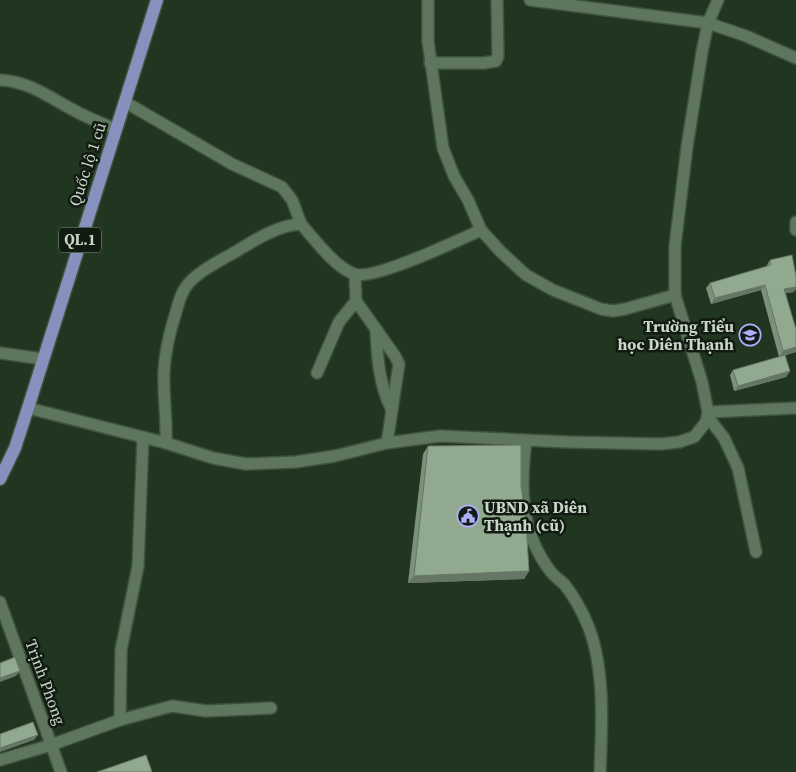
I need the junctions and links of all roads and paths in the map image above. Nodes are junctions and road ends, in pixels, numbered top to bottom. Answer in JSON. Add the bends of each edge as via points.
{"nodes":[{"id":1,"x":157,"y":0,"type":"edge"},
{"id":2,"x":428,"y":0,"type":"edge"},
{"id":3,"x":497,"y":0,"type":"edge"},
{"id":4,"x":530,"y":0,"type":"edge"},
{"id":5,"x":718,"y":0,"type":"edge"},
{"id":6,"x":708,"y":23,"type":"junction"},
{"id":7,"x":796,"y":58,"type":"edge"},
{"id":8,"x":430,"y":63,"type":"junction"},
{"id":9,"x":0,"y":80,"type":"edge"},
{"id":10,"x":124,"y":102,"type":"junction"},
{"id":11,"x":115,"y":129,"type":"junction"},
{"id":12,"x":796,"y":222,"type":"edge"},
{"id":13,"x":301,"y":224,"type":"junction"},
{"id":14,"x":481,"y":230,"type":"junction"},
{"id":15,"x":796,"y":230,"type":"edge"},
{"id":16,"x":355,"y":275,"type":"junction"},
{"id":17,"x":675,"y":295,"type":"junction"},
{"id":18,"x":356,"y":301,"type":"junction"},
{"id":19,"x":376,"y":329,"type":"junction"},
{"id":20,"x":0,"y":353,"type":"edge"},
{"id":21,"x":43,"y":359,"type":"junction"},
{"id":22,"x":317,"y":373,"type":"dead end"},
{"id":23,"x":28,"y":408,"type":"junction"},
{"id":24,"x":391,"y":408,"type":"junction"},
{"id":25,"x":796,"y":408,"type":"edge"},
{"id":26,"x":708,"y":414,"type":"junction"},
{"id":27,"x":143,"y":438,"type":"junction"},
{"id":28,"x":526,"y":441,"type":"junction"},
{"id":29,"x":387,"y":442,"type":"junction"},
{"id":30,"x":166,"y":443,"type":"junction"},
{"id":31,"x":0,"y":479,"type":"edge"},
{"id":32,"x":756,"y":552,"type":"dead end"},
{"id":33,"x":0,"y":602,"type":"edge"},
{"id":34,"x":271,"y":708,"type":"dead end"},
{"id":35,"x":120,"y":720,"type":"junction"},
{"id":36,"x":51,"y":745,"type":"junction"},
{"id":37,"x":0,"y":760,"type":"edge"},
{"id":38,"x":61,"y":772,"type":"edge"},
{"id":39,"x":600,"y":772,"type":"edge"}],
"edges":[{"from":1,"to":10,"type":"main road","name":"Quốc lộ 1 cũ","number":"QL.1"},
{"from":2,"to":8,"type":"street"},
{"from":3,"to":8,"type":"street","via":[[496,61]]},
{"from":4,"to":6,"type":"street"},
{"from":5,"to":6,"type":"street"},
{"from":6,"to":7,"type":"street"},
{"from":6,"to":17,"type":"street","via":[[682,185],[675,246]]},
{"from":8,"to":14,"type":"street","via":[[443,148]]},
{"from":9,"to":11,"type":"street","via":[[21,83],[43,92],[80,114]]},
{"from":10,"to":11,"type":"main road","name":"Quốc lộ 1 cũ","number":"QL.1"},
{"from":10,"to":13,"type":"street","via":[[232,164],[282,187],[292,200]]},
{"from":11,"to":21,"type":"main road","name":"Quốc lộ 1 cũ","number":"QL.1"},
{"from":12,"to":15,"type":"street"},
{"from":13,"to":16,"type":"street","via":[[342,268]]},
{"from":13,"to":30,"type":"street","via":[[284,226],[252,242],[197,276],[182,293],[171,327],[164,372]]},
{"from":14,"to":16,"type":"street","via":[[379,272]]},
{"from":14,"to":17,"type":"street","via":[[526,275],[553,290],[601,309],[624,309]]},
{"from":16,"to":18,"type":"street"},
{"from":17,"to":26,"type":"street","via":[[702,382]]},
{"from":18,"to":19,"type":"street"},
{"from":18,"to":22,"type":"street","via":[[339,322]]},
{"from":19,"to":24,"type":"street","via":[[382,384]]},
{"from":19,"to":24,"type":"street","via":[[398,364]]},
{"from":20,"to":21,"type":"street"},
{"from":21,"to":23,"type":"main road","name":"Quốc lộ 1 cũ","number":"QL.1"},
{"from":23,"to":27,"type":"street"},
{"from":23,"to":31,"type":"main road","name":"Quốc lộ 1 cũ","number":"QL.1","via":[[15,448]]},
{"from":24,"to":29,"type":"street"},
{"from":25,"to":26,"type":"street"},
{"from":26,"to":28,"type":"street","via":[[694,437],[679,442]]},
{"from":26,"to":32,"type":"street","via":[[738,468]]},
{"from":27,"to":30,"type":"street"},
{"from":27,"to":35,"type":"street","via":[[138,566],[121,650]]},
{"from":28,"to":29,"type":"street","via":[[440,436]]},
{"from":28,"to":39,"type":"street","via":[[522,490],[528,528],[547,566],[577,602],[595,646],[602,712]]},
{"from":29,"to":30,"type":"street","via":[[335,456],[254,464],[214,458]]},
{"from":33,"to":36,"type":"street","name":"Trịnh Phong"},
{"from":34,"to":35,"type":"street","via":[[206,711],[172,706]]},
{"from":35,"to":36,"type":"street"},
{"from":36,"to":37,"type":"street"},
{"from":36,"to":38,"type":"street","name":"Trịnh Phong"}]}
